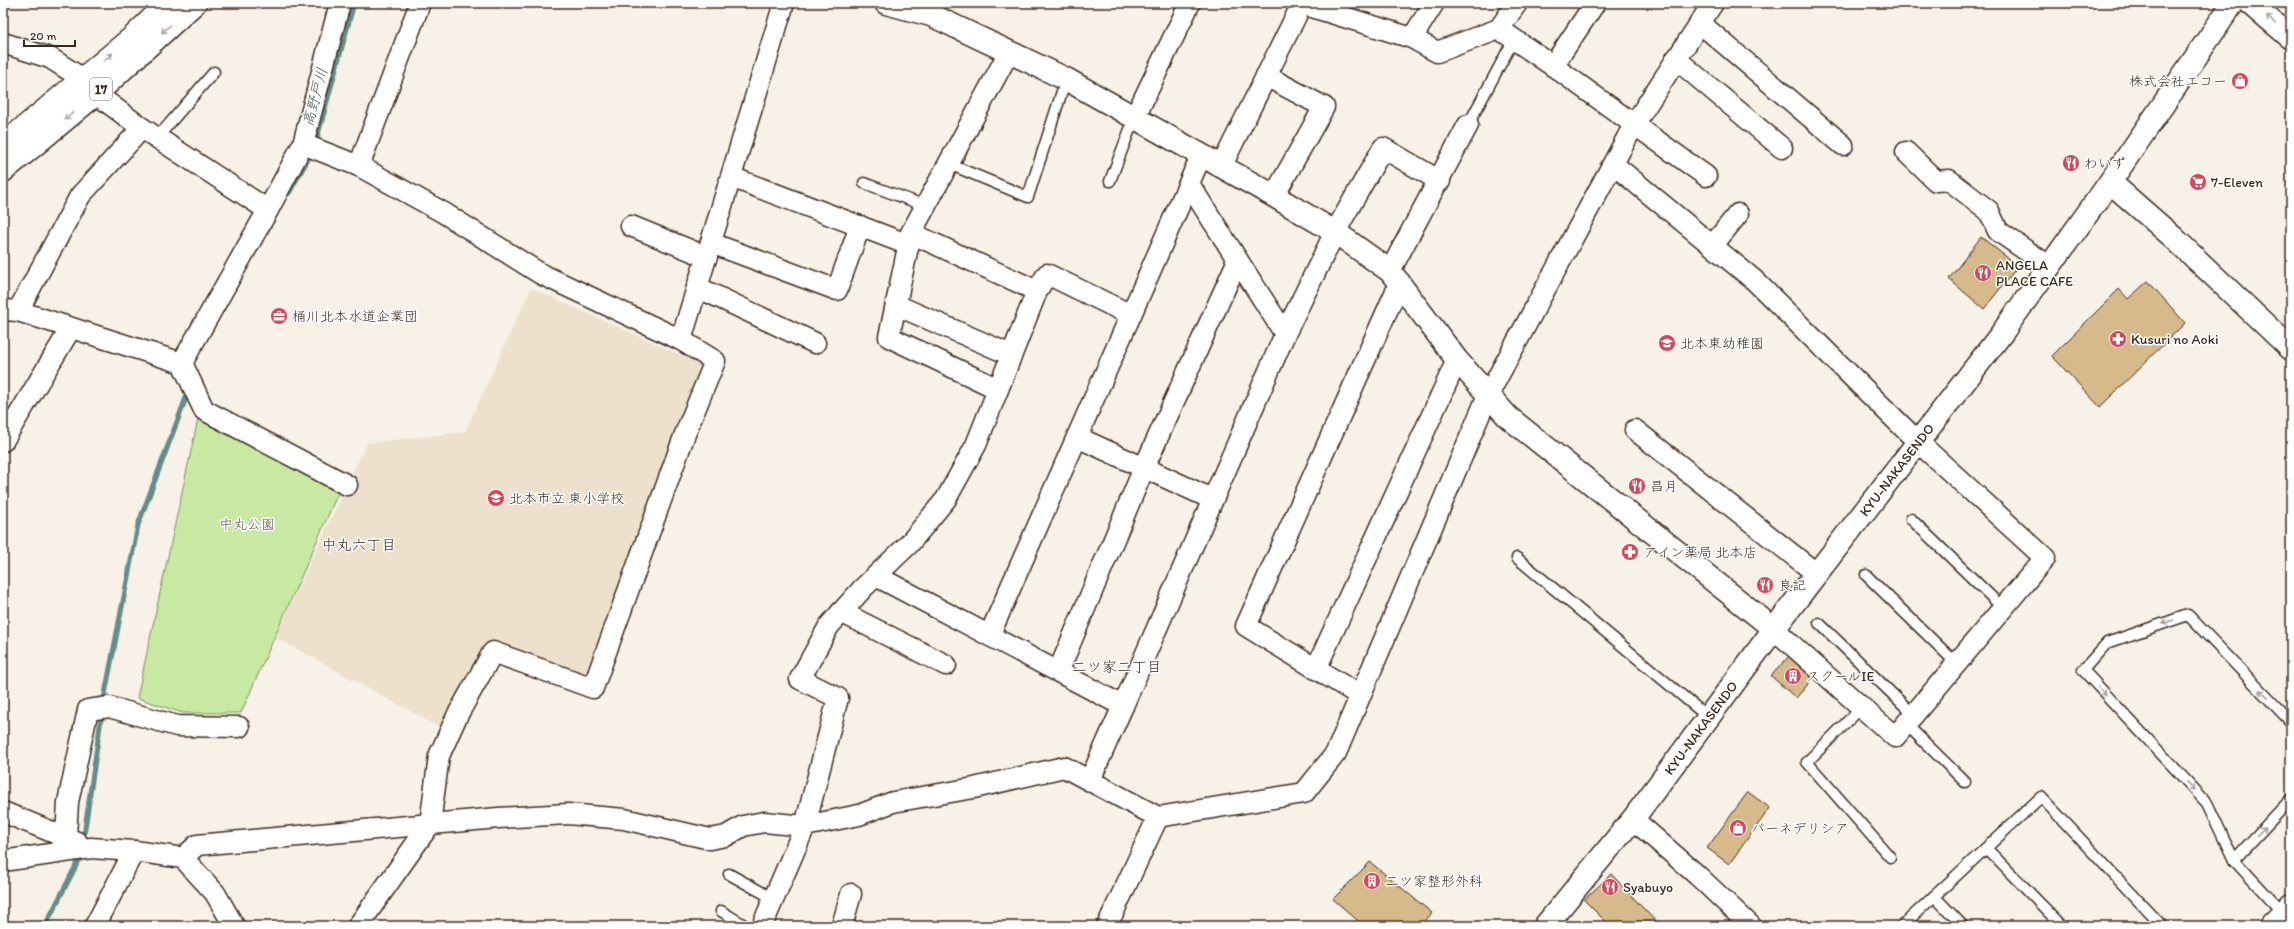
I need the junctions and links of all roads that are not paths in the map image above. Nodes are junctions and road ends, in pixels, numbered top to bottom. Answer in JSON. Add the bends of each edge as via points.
{"nodes":[{"id":1,"x":168,"y":3,"type":"edge"},
{"id":2,"x":195,"y":3,"type":"edge"},
{"id":3,"x":340,"y":3,"type":"edge"},
{"id":4,"x":420,"y":3,"type":"edge"},
{"id":5,"x":784,"y":3,"type":"edge"},
{"id":6,"x":886,"y":3,"type":"edge"},
{"id":7,"x":1190,"y":3,"type":"edge"},
{"id":8,"x":1434,"y":3,"type":"edge"},
{"id":9,"x":1517,"y":3,"type":"edge"},
{"id":10,"x":1595,"y":3,"type":"edge"},
{"id":11,"x":1713,"y":3,"type":"edge"},
{"id":12,"x":2233,"y":3,"type":"edge"},
{"id":13,"x":2250,"y":3,"type":"edge"},
{"id":14,"x":1300,"y":4,"type":"edge"},
{"id":15,"x":933,"y":9,"type":"edge"},
{"id":16,"x":1700,"y":23,"type":"junction"},
{"id":17,"x":1506,"y":34,"type":"junction"},
{"id":18,"x":1412,"y":38,"type":"junction"},
{"id":19,"x":2291,"y":38,"type":"edge"},
{"id":20,"x":3,"y":43,"type":"edge"},
{"id":21,"x":1009,"y":52,"type":"junction"},
{"id":22,"x":1676,"y":59,"type":"junction"},
{"id":23,"x":1553,"y":66,"type":"junction"},
{"id":24,"x":214,"y":72,"type":"dead end"},
{"id":25,"x":1266,"y":76,"type":"junction"},
{"id":26,"x":1066,"y":79,"type":"junction"},
{"id":27,"x":90,"y":86,"type":"junction"},
{"id":28,"x":1134,"y":119,"type":"junction"},
{"id":29,"x":1635,"y":123,"type":"junction"},
{"id":30,"x":1468,"y":125,"type":"joint"},
{"id":31,"x":150,"y":133,"type":"junction"},
{"id":32,"x":303,"y":144,"type":"junction"},
{"id":33,"x":3,"y":145,"type":"edge"},
{"id":34,"x":1843,"y":145,"type":"dead end"},
{"id":35,"x":1782,"y":148,"type":"dead end"},
{"id":36,"x":1906,"y":152,"type":"dead end"},
{"id":37,"x":1201,"y":156,"type":"junction"},
{"id":38,"x":949,"y":164,"type":"junction"},
{"id":39,"x":1613,"y":164,"type":"junction"},
{"id":40,"x":358,"y":166,"type":"junction"},
{"id":41,"x":1221,"y":167,"type":"junction"},
{"id":42,"x":3,"y":171,"type":"edge"},
{"id":43,"x":1706,"y":176,"type":"dead end"},
{"id":44,"x":731,"y":177,"type":"junction"},
{"id":45,"x":1110,"y":180,"type":"dead end"},
{"id":46,"x":1440,"y":181,"type":"junction"},
{"id":47,"x":2110,"y":182,"type":"junction"},
{"id":48,"x":864,"y":183,"type":"dead end"},
{"id":49,"x":1189,"y":184,"type":"junction"},
{"id":50,"x":1274,"y":196,"type":"junction"},
{"id":51,"x":926,"y":206,"type":"junction"},
{"id":52,"x":268,"y":210,"type":"junction"},
{"id":53,"x":1738,"y":214,"type":"dead end"},
{"id":54,"x":631,"y":226,"type":"dead end"},
{"id":55,"x":860,"y":226,"type":"junction"},
{"id":56,"x":1335,"y":232,"type":"junction"},
{"id":57,"x":910,"y":239,"type":"junction"},
{"id":58,"x":1713,"y":245,"type":"junction"},
{"id":59,"x":709,"y":250,"type":"junction"},
{"id":60,"x":1237,"y":262,"type":"junction"},
{"id":61,"x":2050,"y":267,"type":"junction"},
{"id":62,"x":1395,"y":276,"type":"junction"},
{"id":63,"x":697,"y":287,"type":"junction"},
{"id":64,"x":1037,"y":291,"type":"junction"},
{"id":65,"x":896,"y":305,"type":"junction"},
{"id":66,"x":10,"y":311,"type":"edge"},
{"id":67,"x":1131,"y":316,"type":"junction"},
{"id":68,"x":71,"y":328,"type":"junction"},
{"id":69,"x":1285,"y":334,"type":"junction"},
{"id":70,"x":681,"y":340,"type":"junction"},
{"id":71,"x":815,"y":343,"type":"dead end"},
{"id":72,"x":2291,"y":349,"type":"edge"},
{"id":73,"x":1012,"y":355,"type":"junction"},
{"id":74,"x":1457,"y":360,"type":"junction"},
{"id":75,"x":182,"y":363,"type":"junction"},
{"id":76,"x":998,"y":389,"type":"junction"},
{"id":77,"x":1488,"y":395,"type":"junction"},
{"id":78,"x":1635,"y":430,"type":"dead end"},
{"id":79,"x":1077,"y":436,"type":"junction"},
{"id":80,"x":3,"y":441,"type":"edge"},
{"id":81,"x":1918,"y":442,"type":"junction"},
{"id":82,"x":1144,"y":468,"type":"junction"},
{"id":83,"x":347,"y":485,"type":"dead end"},
{"id":84,"x":1212,"y":499,"type":"junction"},
{"id":85,"x":1911,"y":519,"type":"dead end"},
{"id":86,"x":1517,"y":558,"type":"dead end"},
{"id":87,"x":1817,"y":574,"type":"junction"},
{"id":88,"x":1866,"y":575,"type":"dead end"},
{"id":89,"x":876,"y":576,"type":"junction"},
{"id":90,"x":2003,"y":608,"type":"junction"},
{"id":91,"x":841,"y":612,"type":"junction"},
{"id":92,"x":1819,"y":623,"type":"dead end"},
{"id":93,"x":1774,"y":629,"type":"junction"},
{"id":94,"x":990,"y":634,"type":"junction"},
{"id":95,"x":1957,"y":664,"type":"junction"},
{"id":96,"x":946,"y":666,"type":"dead end"},
{"id":97,"x":1316,"y":669,"type":"junction"},
{"id":98,"x":1059,"y":670,"type":"junction"},
{"id":99,"x":1359,"y":695,"type":"junction"},
{"id":100,"x":1123,"y":706,"type":"junction"},
{"id":101,"x":1862,"y":707,"type":"junction"},
{"id":102,"x":1709,"y":718,"type":"junction"},
{"id":103,"x":1910,"y":719,"type":"junction"},
{"id":104,"x":2291,"y":722,"type":"edge"},
{"id":105,"x":238,"y":727,"type":"dead end"},
{"id":106,"x":1090,"y":780,"type":"junction"},
{"id":107,"x":1965,"y":782,"type":"dead end"},
{"id":108,"x":2291,"y":799,"type":"edge"},
{"id":109,"x":3,"y":812,"type":"edge"},
{"id":110,"x":1158,"y":817,"type":"junction"},
{"id":111,"x":1633,"y":819,"type":"junction"},
{"id":112,"x":430,"y":824,"type":"junction"},
{"id":113,"x":805,"y":826,"type":"junction"},
{"id":114,"x":66,"y":837,"type":"junction"},
{"id":115,"x":91,"y":848,"type":"junction"},
{"id":116,"x":1986,"y":848,"type":"junction"},
{"id":117,"x":134,"y":851,"type":"junction"},
{"id":118,"x":1890,"y":857,"type":"dead end"},
{"id":119,"x":183,"y":858,"type":"junction"},
{"id":120,"x":2234,"y":860,"type":"junction"},
{"id":121,"x":3,"y":861,"type":"edge"},
{"id":122,"x":728,"y":874,"type":"dead end"},
{"id":123,"x":851,"y":894,"type":"dead end"},
{"id":124,"x":1934,"y":896,"type":"junction"},
{"id":125,"x":774,"y":899,"type":"junction"},
{"id":126,"x":721,"y":911,"type":"dead end"},
{"id":127,"x":2282,"y":914,"type":"edge"},
{"id":128,"x":95,"y":926,"type":"edge"},
{"id":129,"x":234,"y":926,"type":"edge"},
{"id":130,"x":358,"y":926,"type":"edge"},
{"id":131,"x":746,"y":926,"type":"edge"},
{"id":132,"x":762,"y":926,"type":"edge"},
{"id":133,"x":842,"y":926,"type":"edge"},
{"id":134,"x":1107,"y":926,"type":"edge"},
{"id":135,"x":1545,"y":926,"type":"edge"},
{"id":136,"x":1750,"y":926,"type":"edge"},
{"id":137,"x":1902,"y":926,"type":"edge"},
{"id":138,"x":1963,"y":926,"type":"edge"},
{"id":139,"x":2062,"y":926,"type":"edge"},
{"id":140,"x":2162,"y":926,"type":"edge"}],
"edges":[{"from":27,"to":1,"type":"main road","number":"17","one_way":true,"via":[[134,36]]},
{"from":2,"to":27,"type":"main road","number":"17","one_way":true},
{"from":3,"to":32,"type":"street"},
{"from":4,"to":40,"type":"street"},
{"from":5,"to":44,"type":"street"},
{"from":6,"to":15,"type":"main road"},
{"from":7,"to":28,"type":"street"},
{"from":8,"to":18,"type":"street"},
{"from":9,"to":17,"type":"street"},
{"from":10,"to":23,"type":"street"},
{"from":11,"to":16,"type":"street"},
{"from":12,"to":47,"type":"main road","name":"KYU-NAKASENDO"},
{"from":19,"to":13,"type":"main road","one_way":true},
{"from":14,"to":18,"type":"street"},
{"from":14,"to":25,"type":"street"},
{"from":15,"to":21,"type":"main road"},
{"from":16,"to":22,"type":"street"},
{"from":16,"to":34,"type":"street"},
{"from":17,"to":18,"type":"street","via":[[1437,52]]},
{"from":17,"to":23,"type":"street"},
{"from":17,"to":30,"type":"lane"},
{"from":20,"to":27,"type":"street","via":[[50,58]]},
{"from":21,"to":26,"type":"main road"},
{"from":21,"to":38,"type":"street"},
{"from":22,"to":29,"type":"street"},
{"from":22,"to":35,"type":"street"},
{"from":23,"to":29,"type":"street"},
{"from":24,"to":31,"type":"lane"},
{"from":25,"to":41,"type":"street"},
{"from":25,"to":50,"type":"street","via":[[1324,107]]},
{"from":26,"to":28,"type":"main road"},
{"from":26,"to":38,"type":"lane","via":[[1028,197]]},
{"from":27,"to":31,"type":"street"},
{"from":27,"to":33,"type":"main road","number":"17"},
{"from":27,"to":42,"type":"main road","number":"17","one_way":true},
{"from":28,"to":37,"type":"main road"},
{"from":28,"to":45,"type":"lane"},
{"from":29,"to":39,"type":"street"},
{"from":29,"to":43,"type":"street"},
{"from":30,"to":46,"type":"street"},
{"from":31,"to":52,"type":"street"},
{"from":31,"to":66,"type":"street","via":[[80,196]]},
{"from":32,"to":40,"type":"street"},
{"from":32,"to":52,"type":"street"},
{"from":36,"to":61,"type":"street","via":[[1936,181],[1949,180],[1983,206],[1989,211],[1998,231]]},
{"from":37,"to":41,"type":"main road"},
{"from":37,"to":49,"type":"street"},
{"from":38,"to":51,"type":"street"},
{"from":39,"to":58,"type":"street"},
{"from":39,"to":77,"type":"street"},
{"from":40,"to":70,"type":"street","via":[[444,213],[541,274]]},
{"from":41,"to":50,"type":"main road"},
{"from":44,"to":55,"type":"street"},
{"from":44,"to":59,"type":"street"},
{"from":46,"to":56,"type":"street","via":[[1383,148]]},
{"from":46,"to":62,"type":"street"},
{"from":47,"to":61,"type":"main road","name":"KYU-NAKASENDO"},
{"from":47,"to":72,"type":"main road","via":[[2174,238]]},
{"from":48,"to":51,"type":"lane"},
{"from":49,"to":60,"type":"street"},
{"from":49,"to":67,"type":"street"},
{"from":50,"to":56,"type":"main road"},
{"from":51,"to":57,"type":"street"},
{"from":52,"to":75,"type":"street"},
{"from":53,"to":58,"type":"street"},
{"from":54,"to":59,"type":"street"},
{"from":55,"to":57,"type":"street"},
{"from":55,"to":59,"type":"street","via":[[837,290]]},
{"from":56,"to":62,"type":"main road"},
{"from":56,"to":69,"type":"street"},
{"from":57,"to":64,"type":"street"},
{"from":57,"to":65,"type":"street"},
{"from":58,"to":81,"type":"street","via":[[1754,280]]},
{"from":59,"to":63,"type":"street"},
{"from":60,"to":69,"type":"street"},
{"from":60,"to":82,"type":"street"},
{"from":61,"to":81,"type":"main road","name":"KYU-NAKASENDO"},
{"from":62,"to":74,"type":"main road"},
{"from":62,"to":97,"type":"street","via":[[1246,626]]},
{"from":63,"to":70,"type":"street"},
{"from":63,"to":71,"type":"street"},
{"from":64,"to":67,"type":"street","via":[[1047,274]]},
{"from":64,"to":73,"type":"street"},
{"from":65,"to":73,"type":"street"},
{"from":65,"to":76,"type":"street","via":[[889,338]]},
{"from":66,"to":68,"type":"street"},
{"from":67,"to":79,"type":"street"},
{"from":68,"to":75,"type":"street"},
{"from":68,"to":80,"type":"street"},
{"from":69,"to":84,"type":"street"},
{"from":70,"to":112,"type":"street","via":[[715,361],[685,434],[593,688],[493,652],[457,716],[439,756]]},
{"from":73,"to":76,"type":"street"},
{"from":74,"to":77,"type":"main road"},
{"from":74,"to":97,"type":"street"},
{"from":75,"to":83,"type":"street","via":[[204,410]]},
{"from":76,"to":89,"type":"street","via":[[976,445],[946,499],[909,544]]},
{"from":77,"to":93,"type":"main road","via":[[1508,417]]},
{"from":77,"to":99,"type":"street"},
{"from":78,"to":87,"type":"street"},
{"from":79,"to":82,"type":"street"},
{"from":79,"to":94,"type":"street"},
{"from":81,"to":87,"type":"main road","name":"KYU-NAKASENDO"},
{"from":81,"to":90,"type":"street","via":[[2045,558]]},
{"from":82,"to":84,"type":"street"},
{"from":82,"to":98,"type":"street"},
{"from":84,"to":100,"type":"street"},
{"from":85,"to":90,"type":"lane"},
{"from":86,"to":102,"type":"lane"},
{"from":87,"to":93,"type":"main road","name":"KYU-NAKASENDO"},
{"from":88,"to":95,"type":"lane"},
{"from":89,"to":91,"type":"street"},
{"from":89,"to":94,"type":"street"},
{"from":90,"to":95,"type":"street"},
{"from":91,"to":96,"type":"street"},
{"from":91,"to":113,"type":"street","via":[[829,626],[800,679],[838,698]]},
{"from":92,"to":103,"type":"lane"},
{"from":93,"to":101,"type":"street"},
{"from":93,"to":102,"type":"main road","name":"KYU-NAKASENDO"},
{"from":94,"to":98,"type":"street"},
{"from":95,"to":103,"type":"street"},
{"from":97,"to":99,"type":"street"},
{"from":98,"to":100,"type":"street"},
{"from":99,"to":110,"type":"street","via":[[1336,753],[1304,793]]},
{"from":100,"to":106,"type":"street"},
{"from":101,"to":103,"type":"street","via":[[1896,737]]},
{"from":101,"to":118,"type":"lane","via":[[1807,762]]},
{"from":102,"to":111,"type":"main road","name":"KYU-NAKASENDO"},
{"from":103,"to":107,"type":"lane"},
{"from":104,"to":120,"type":"lane","one_way":true,"via":[[2188,616],[2107,643],[2083,670],[2207,803]]},
{"from":105,"to":114,"type":"street","via":[[177,726],[109,707],[88,710],[68,802]]},
{"from":106,"to":110,"type":"street"},
{"from":106,"to":113,"type":"street","via":[[1064,767],[974,788],[893,802],[859,815]]},
{"from":120,"to":108,"type":"lane","one_way":true},
{"from":109,"to":114,"type":"street"},
{"from":110,"to":134,"type":"street"},
{"from":111,"to":135,"type":"main road","name":"KYU-NAKASENDO"},
{"from":111,"to":136,"type":"street"},
{"from":112,"to":113,"type":"street","via":[[568,814],[624,818],[710,839],[726,836],[743,826],[764,822]]},
{"from":112,"to":119,"type":"street","via":[[196,845]]},
{"from":112,"to":130,"type":"street"},
{"from":113,"to":125,"type":"street"},
{"from":114,"to":115,"type":"street"},
{"from":115,"to":117,"type":"street"},
{"from":115,"to":121,"type":"street"},
{"from":116,"to":124,"type":"lane"},
{"from":116,"to":139,"type":"lane"},
{"from":116,"to":140,"type":"lane","via":[[2041,797]]},
{"from":117,"to":119,"type":"street"},
{"from":117,"to":128,"type":"street"},
{"from":119,"to":129,"type":"street","via":[[215,893]]},
{"from":120,"to":127,"type":"lane"},
{"from":122,"to":125,"type":"lane"},
{"from":123,"to":133,"type":"street"},
{"from":124,"to":137,"type":"lane"},
{"from":124,"to":138,"type":"lane"},
{"from":125,"to":132,"type":"street"},
{"from":126,"to":131,"type":"lane"}]}
